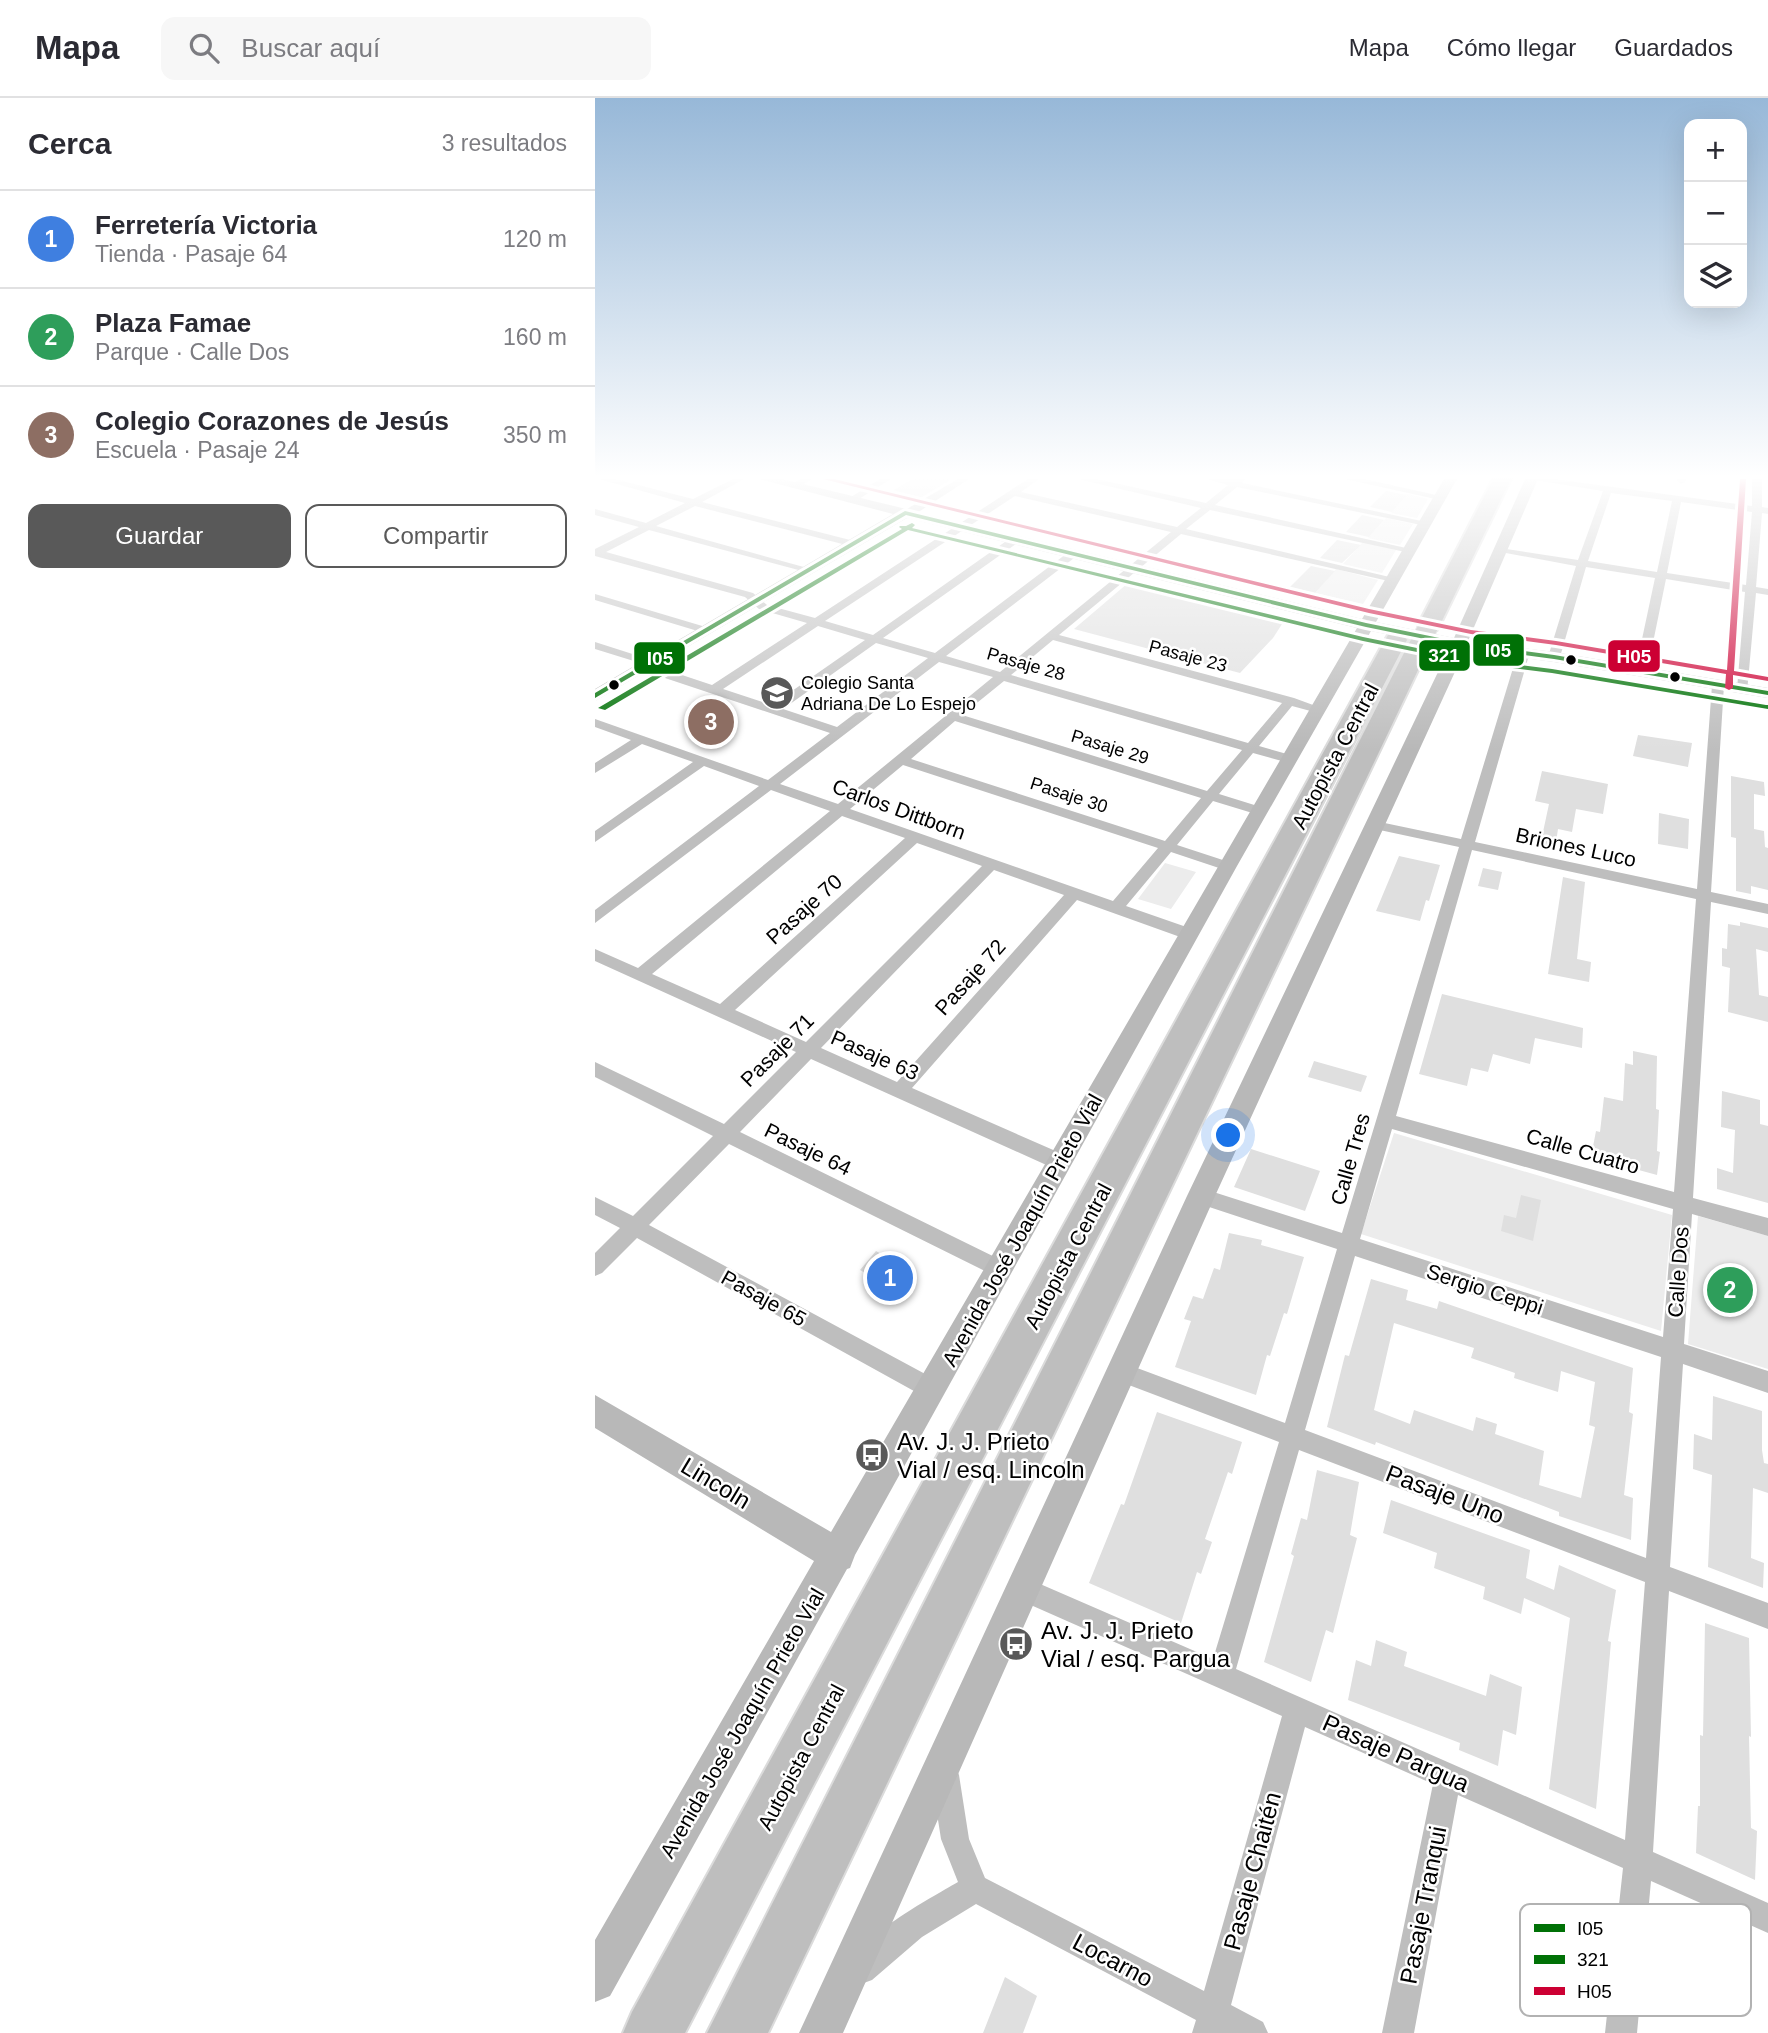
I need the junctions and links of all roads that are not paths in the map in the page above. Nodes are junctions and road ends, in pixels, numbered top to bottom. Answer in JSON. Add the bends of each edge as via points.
{"nodes":[{"id":1,"x":657,"y":569,"type":"edge"},
{"id":2,"x":806,"y":569,"type":"edge"},
{"id":3,"x":898,"y":569,"type":"edge"},
{"id":4,"x":974,"y":569,"type":"edge"},
{"id":5,"x":1053,"y":569,"type":"edge"},
{"id":6,"x":1129,"y":569,"type":"edge"},
{"id":7,"x":1141,"y":569,"type":"edge"},
{"id":8,"x":1350,"y":569,"type":"edge"},
{"id":9,"x":1399,"y":569,"type":"edge"},
{"id":10,"x":1450,"y":569,"type":"edge"},
{"id":11,"x":1492,"y":569,"type":"edge"},
{"id":12,"x":1580,"y":569,"type":"edge"},
{"id":13,"x":1620,"y":569,"type":"edge"},
{"id":14,"x":1661,"y":569,"type":"edge"},
{"id":15,"x":1755,"y":569,"type":"edge"},
{"id":16,"x":1660,"y":575,"type":"junction"},
{"id":17,"x":1393,"y":579,"type":"junction"},
{"id":18,"x":1752,"y":589,"type":"junction"},
{"id":19,"x":1768,"y":592,"type":"edge"},
{"id":20,"x":595,"y":597,"type":"edge"},
{"id":21,"x":1420,"y":597,"type":"dead end"},
{"id":22,"x":754,"y":600,"type":"junction"},
{"id":23,"x":817,"y":622,"type":"junction"},
{"id":24,"x":1368,"y":622,"type":"junction"},
{"id":25,"x":705,"y":630,"type":"junction"},
{"id":26,"x":1413,"y":633,"type":"junction"},
{"id":27,"x":1049,"y":636,"type":"junction"},
{"id":28,"x":875,"y":639,"type":"junction"},
{"id":29,"x":1460,"y":640,"type":"junction"},
{"id":30,"x":595,"y":645,"type":"edge"},
{"id":31,"x":1523,"y":655,"type":"junction"},
{"id":32,"x":938,"y":657,"type":"junction"},
{"id":33,"x":1554,"y":657,"type":"junction"},
{"id":34,"x":648,"y":664,"type":"junction"},
{"id":35,"x":1641,"y":672,"type":"junction"},
{"id":36,"x":1001,"y":675,"type":"junction"},
{"id":37,"x":1718,"y":685,"type":"junction"},
{"id":38,"x":1742,"y":689,"type":"junction"},
{"id":39,"x":713,"y":690,"type":"junction"},
{"id":40,"x":1768,"y":693,"type":"edge"},
{"id":41,"x":595,"y":696,"type":"edge"},
{"id":42,"x":1290,"y":702,"type":"junction"},
{"id":43,"x":1318,"y":709,"type":"junction"},
{"id":44,"x":774,"y":710,"type":"junction"},
{"id":45,"x":951,"y":716,"type":"junction"},
{"id":46,"x":595,"y":723,"type":"edge"},
{"id":47,"x":840,"y":732,"type":"junction"},
{"id":48,"x":641,"y":739,"type":"junction"},
{"id":49,"x":1251,"y":748,"type":"junction"},
{"id":50,"x":1289,"y":759,"type":"junction"},
{"id":51,"x":899,"y":760,"type":"junction"},
{"id":52,"x":703,"y":761,"type":"junction"},
{"id":53,"x":595,"y":769,"type":"edge"},
{"id":54,"x":770,"y":785,"type":"junction"},
{"id":55,"x":1210,"y":796,"type":"junction"},
{"id":56,"x":839,"y":810,"type":"junction"},
{"id":57,"x":1259,"y":811,"type":"junction"},
{"id":58,"x":1375,"y":825,"type":"junction"},
{"id":59,"x":915,"y":837,"type":"junction"},
{"id":60,"x":595,"y":838,"type":"edge"},
{"id":61,"x":1467,"y":845,"type":"junction"},
{"id":62,"x":1167,"y":847,"type":"junction"},
{"id":63,"x":992,"y":864,"type":"junction"},
{"id":64,"x":1227,"y":866,"type":"junction"},
{"id":65,"x":1074,"y":893,"type":"junction"},
{"id":66,"x":1704,"y":897,"type":"junction"},
{"id":67,"x":1116,"y":908,"type":"junction"},
{"id":68,"x":1768,"y":909,"type":"edge"},
{"id":69,"x":595,"y":918,"type":"edge"},
{"id":70,"x":1189,"y":934,"type":"junction"},
{"id":71,"x":595,"y":955,"type":"edge"},
{"id":72,"x":640,"y":975,"type":"junction"},
{"id":73,"x":722,"y":1012,"type":"junction"},
{"id":74,"x":809,"y":1050,"type":"junction"},
{"id":75,"x":595,"y":1069,"type":"edge"},
{"id":76,"x":900,"y":1090,"type":"junction"},
{"id":77,"x":1385,"y":1120,"type":"junction"},
{"id":78,"x":726,"y":1134,"type":"junction"},
{"id":79,"x":1060,"y":1162,"type":"junction"},
{"id":80,"x":1201,"y":1196,"type":"junction"},
{"id":81,"x":1683,"y":1203,"type":"junction"},
{"id":82,"x":595,"y":1205,"type":"edge"},
{"id":83,"x":634,"y":1227,"type":"junction"},
{"id":84,"x":1768,"y":1227,"type":"edge"},
{"id":85,"x":1348,"y":1245,"type":"junction"},
{"id":86,"x":595,"y":1267,"type":"edge"},
{"id":87,"x":1000,"y":1269,"type":"junction"},
{"id":88,"x":1673,"y":1351,"type":"junction"},
{"id":89,"x":1121,"y":1372,"type":"junction"},
{"id":90,"x":1768,"y":1382,"type":"edge"},
{"id":91,"x":932,"y":1390,"type":"junction"},
{"id":92,"x":595,"y":1410,"type":"edge"},
{"id":93,"x":1291,"y":1436,"type":"junction"},
{"id":94,"x":838,"y":1556,"type":"junction"},
{"id":95,"x":1658,"y":1574,"type":"junction"},
{"id":96,"x":1024,"y":1589,"type":"junction"},
{"id":97,"x":1768,"y":1616,"type":"edge"},
{"id":98,"x":1221,"y":1675,"type":"junction"},
{"id":99,"x":1297,"y":1709,"type":"junction"},
{"id":100,"x":945,"y":1765,"type":"junction"},
{"id":101,"x":1448,"y":1776,"type":"junction"},
{"id":102,"x":1638,"y":1860,"type":"junction"},
{"id":103,"x":975,"y":1888,"type":"junction"},
{"id":104,"x":1634,"y":1904,"type":"edge"},
{"id":105,"x":1737,"y":1904,"type":"edge"},
{"id":106,"x":1751,"y":1910,"type":"edge"},
{"id":107,"x":1768,"y":1918,"type":"edge"},
{"id":108,"x":595,"y":1981,"type":"edge"},
{"id":109,"x":841,"y":1989,"type":"junction"},
{"id":110,"x":1211,"y":2023,"type":"edge"},
{"id":111,"x":653,"y":2033,"type":"edge"},
{"id":112,"x":737,"y":2033,"type":"edge"},
{"id":113,"x":821,"y":2033,"type":"edge"},
{"id":114,"x":1252,"y":2033,"type":"edge"},
{"id":115,"x":1398,"y":2033,"type":"edge"}],
"edges":[{"from":1,"to":22,"type":"street","name":"Pasaje 28"},
{"from":2,"to":22,"type":"main road"},
{"from":3,"to":23,"type":"street"},
{"from":4,"to":28,"type":"street"},
{"from":5,"to":32,"type":"street"},
{"from":6,"to":27,"type":"street"},
{"from":7,"to":24,"type":"main road"},
{"from":8,"to":17,"type":"street"},
{"from":9,"to":17,"type":"main road","name":"Avenida José Joaquín Prieto Vial"},
{"from":10,"to":26,"type":"highway","name":"Autopista Central"},
{"from":11,"to":29,"type":"main road"},
{"from":12,"to":33,"type":"street"},
{"from":13,"to":16,"type":"street"},
{"from":14,"to":16,"type":"street"},
{"from":15,"to":18,"type":"street"},
{"from":16,"to":18,"type":"street"},
{"from":16,"to":35,"type":"street"},
{"from":17,"to":24,"type":"main road","name":"Avenida José Joaquín Prieto Vial"},
{"from":18,"to":19,"type":"street"},
{"from":18,"to":38,"type":"street"},
{"from":20,"to":25,"type":"street"},
{"from":21,"to":26,"type":"highway","name":"Autopista Central"},
{"from":22,"to":23,"type":"street","name":"Pasaje 28","via":[[763,607]]},
{"from":22,"to":25,"type":"main road"},
{"from":23,"to":28,"type":"street","name":"Pasaje 28"},
{"from":23,"to":39,"type":"street"},
{"from":24,"to":29,"type":"main road"},
{"from":24,"to":43,"type":"main road","name":"Avenida José Joaquín Prieto Vial"},
{"from":25,"to":34,"type":"main road"},
{"from":26,"to":111,"type":"highway","name":"Autopista Central"},
{"from":26,"to":112,"type":"highway","name":"Autopista Central"},
{"from":27,"to":36,"type":"street"},
{"from":27,"to":42,"type":"street","name":"Pasaje 23"},
{"from":28,"to":32,"type":"street","name":"Pasaje 28"},
{"from":28,"to":44,"type":"street"},
{"from":29,"to":31,"type":"main road"},
{"from":29,"to":33,"type":"main road"},
{"from":29,"to":58,"type":"main road"},
{"from":30,"to":34,"type":"street"},
{"from":31,"to":33,"type":"main road"},
{"from":31,"to":61,"type":"street","name":"Calle Tres"},
{"from":32,"to":36,"type":"street","name":"Pasaje 28"},
{"from":32,"to":47,"type":"street"},
{"from":33,"to":35,"type":"main road"},
{"from":34,"to":39,"type":"street"},
{"from":34,"to":41,"type":"main road"},
{"from":35,"to":37,"type":"main road"},
{"from":36,"to":45,"type":"street"},
{"from":36,"to":49,"type":"street","name":"Pasaje 28"},
{"from":37,"to":38,"type":"main road"},
{"from":37,"to":66,"type":"street","name":"Calle Dos"},
{"from":38,"to":40,"type":"main road"},
{"from":39,"to":44,"type":"street"},
{"from":42,"to":43,"type":"street","name":"Pasaje 23"},
{"from":42,"to":49,"type":"street"},
{"from":43,"to":50,"type":"main road","name":"Avenida José Joaquín Prieto Vial"},
{"from":44,"to":47,"type":"street"},
{"from":45,"to":51,"type":"street"},
{"from":45,"to":55,"type":"street","name":"Pasaje 29"},
{"from":46,"to":48,"type":"street","name":"Carlos Dittborn"},
{"from":47,"to":54,"type":"street"},
{"from":48,"to":52,"type":"street","name":"Carlos Dittborn"},
{"from":48,"to":53,"type":"street"},
{"from":49,"to":50,"type":"street","name":"Pasaje 28"},
{"from":49,"to":55,"type":"street"},
{"from":50,"to":57,"type":"main road","name":"Avenida José Joaquín Prieto Vial"},
{"from":51,"to":56,"type":"street"},
{"from":51,"to":62,"type":"street","name":"Pasaje 30"},
{"from":52,"to":54,"type":"street","name":"Carlos Dittborn"},
{"from":52,"to":60,"type":"street"},
{"from":54,"to":56,"type":"street","name":"Carlos Dittborn"},
{"from":54,"to":69,"type":"street"},
{"from":55,"to":57,"type":"street","name":"Pasaje 29"},
{"from":55,"to":62,"type":"street"},
{"from":56,"to":59,"type":"street","name":"Carlos Dittborn"},
{"from":56,"to":72,"type":"street"},
{"from":57,"to":64,"type":"main road","name":"Avenida José Joaquín Prieto Vial"},
{"from":58,"to":61,"type":"street","name":"Briones Luco"},
{"from":58,"to":80,"type":"main road"},
{"from":59,"to":63,"type":"street","name":"Carlos Dittborn"},
{"from":59,"to":73,"type":"street","name":"Pasaje 70"},
{"from":61,"to":66,"type":"street","name":"Briones Luco"},
{"from":61,"to":77,"type":"street","name":"Calle Tres"},
{"from":62,"to":64,"type":"street","name":"Pasaje 30"},
{"from":62,"to":67,"type":"street"},
{"from":63,"to":65,"type":"street","name":"Carlos Dittborn"},
{"from":63,"to":74,"type":"street","name":"Pasaje 71"},
{"from":64,"to":70,"type":"main road","name":"Avenida José Joaquín Prieto Vial"},
{"from":65,"to":67,"type":"street","name":"Carlos Dittborn"},
{"from":65,"to":76,"type":"street","name":"Pasaje 72"},
{"from":66,"to":68,"type":"street","name":"Briones Luco"},
{"from":66,"to":81,"type":"street","name":"Calle Dos"},
{"from":67,"to":70,"type":"street","name":"Carlos Dittborn"},
{"from":70,"to":79,"type":"main road","name":"Avenida José Joaquín Prieto Vial"},
{"from":71,"to":72,"type":"street","name":"Pasaje 63"},
{"from":72,"to":73,"type":"street","name":"Pasaje 63"},
{"from":73,"to":74,"type":"street","name":"Pasaje 63"},
{"from":74,"to":76,"type":"street","name":"Pasaje 63"},
{"from":74,"to":78,"type":"street","name":"Pasaje 71"},
{"from":75,"to":78,"type":"street","name":"Pasaje 64"},
{"from":76,"to":79,"type":"street","name":"Pasaje 63"},
{"from":77,"to":81,"type":"street","name":"Calle Cuatro"},
{"from":77,"to":85,"type":"street","name":"Calle Tres"},
{"from":78,"to":83,"type":"street","name":"Pasaje 71"},
{"from":78,"to":87,"type":"street","name":"Pasaje 64"},
{"from":79,"to":87,"type":"main road","name":"Avenida José Joaquín Prieto Vial"},
{"from":80,"to":85,"type":"street","name":"Sergio Ceppi"},
{"from":80,"to":89,"type":"main road"},
{"from":81,"to":84,"type":"street","name":"Calle Cuatro"},
{"from":81,"to":88,"type":"street","name":"Calle Dos"},
{"from":82,"to":83,"type":"street","name":"Pasaje 65"},
{"from":83,"to":86,"type":"street","name":"Pasaje 71"},
{"from":83,"to":91,"type":"street","name":"Pasaje 65"},
{"from":85,"to":88,"type":"street","name":"Sergio Ceppi"},
{"from":85,"to":93,"type":"street","name":"Calle Tres"},
{"from":87,"to":91,"type":"main road","name":"Avenida José Joaquín Prieto Vial"},
{"from":88,"to":90,"type":"street","name":"Sergio Ceppi"},
{"from":88,"to":95,"type":"street","name":"Calle Dos"},
{"from":89,"to":93,"type":"street","name":"Pasaje Uno"},
{"from":89,"to":96,"type":"main road"},
{"from":91,"to":94,"type":"main road","name":"Avenida José Joaquín Prieto Vial"},
{"from":92,"to":94,"type":"main road","name":"Lincoln"},
{"from":93,"to":95,"type":"street","name":"Pasaje Uno"},
{"from":93,"to":98,"type":"street","name":"Calle Tres"},
{"from":94,"to":108,"type":"main road","name":"Avenida José Joaquín Prieto Vial"},
{"from":95,"to":97,"type":"street","name":"Pasaje Uno"},
{"from":95,"to":102,"type":"street","name":"Calle Dos"},
{"from":96,"to":98,"type":"street","name":"Pasaje Pargua"},
{"from":96,"to":100,"type":"main road"},
{"from":98,"to":99,"type":"street","name":"Pasaje Pargua"},
{"from":99,"to":101,"type":"street","name":"Pasaje Pargua"},
{"from":99,"to":110,"type":"street","name":"Pasaje Chaitén"},
{"from":100,"to":103,"type":"street","via":[[955,1839]]},
{"from":100,"to":109,"type":"main road"},
{"from":101,"to":102,"type":"street","name":"Pasaje Pargua"},
{"from":101,"to":115,"type":"street","name":"Pasaje Tranqui"},
{"from":102,"to":104,"type":"street","name":"Calle Dos"},
{"from":102,"to":105,"type":"street","name":"Pasaje Pargua"},
{"from":103,"to":109,"type":"street","via":[[911,1926]]},
{"from":103,"to":110,"type":"street","name":"Locarno"},
{"from":106,"to":107,"type":"street","name":"Pasaje Pargua"},
{"from":109,"to":113,"type":"main road"},
{"from":110,"to":114,"type":"street","name":"Locarno"}]}
